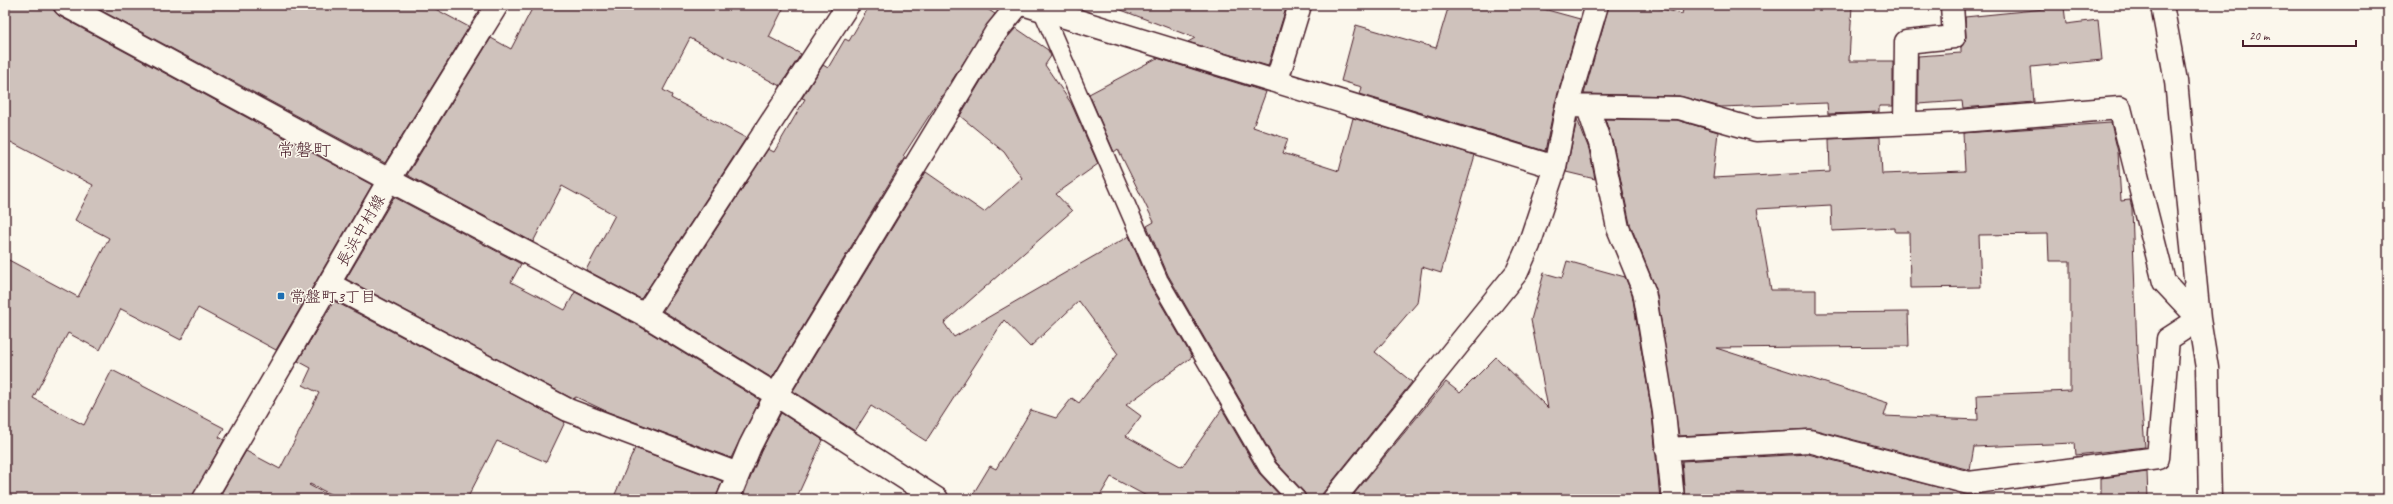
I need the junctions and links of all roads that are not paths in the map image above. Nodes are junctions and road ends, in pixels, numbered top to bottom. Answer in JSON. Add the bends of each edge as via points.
{"nodes":[{"id":1,"x":65,"y":5,"type":"edge"},
{"id":2,"x":497,"y":5,"type":"edge"},
{"id":3,"x":848,"y":5,"type":"edge"},
{"id":4,"x":1018,"y":5,"type":"edge"},
{"id":5,"x":1300,"y":5,"type":"edge"},
{"id":6,"x":1597,"y":5,"type":"edge"},
{"id":7,"x":1952,"y":5,"type":"edge"},
{"id":8,"x":2162,"y":5,"type":"edge"},
{"id":9,"x":1034,"y":7,"type":"edge"},
{"id":10,"x":1277,"y":80,"type":"junction"},
{"id":11,"x":1577,"y":107,"type":"junction"},
{"id":12,"x":1905,"y":123,"type":"junction"},
{"id":13,"x":1555,"y":167,"type":"junction"},
{"id":14,"x":389,"y":180,"type":"junction"},
{"id":15,"x":329,"y":284,"type":"junction"},
{"id":16,"x":646,"y":315,"type":"junction"},
{"id":17,"x":2200,"y":318,"type":"junction"},
{"id":18,"x":776,"y":395,"type":"junction"},
{"id":19,"x":1667,"y":449,"type":"junction"},
{"id":20,"x":738,"y":474,"type":"junction"},
{"id":21,"x":204,"y":499,"type":"edge"},
{"id":22,"x":728,"y":499,"type":"edge"},
{"id":23,"x":937,"y":499,"type":"edge"},
{"id":24,"x":1297,"y":499,"type":"edge"},
{"id":25,"x":1334,"y":499,"type":"edge"},
{"id":26,"x":1673,"y":499,"type":"edge"},
{"id":27,"x":2210,"y":499,"type":"edge"}],
"edges":[{"from":1,"to":14,"type":"street"},
{"from":2,"to":14,"type":"street","name":"長浜中村線"},
{"from":3,"to":16,"type":"street"},
{"from":4,"to":18,"type":"street","via":[[996,32]]},
{"from":5,"to":10,"type":"street"},
{"from":6,"to":11,"type":"street"},
{"from":7,"to":12,"type":"street","via":[[1954,37],[1906,42]]},
{"from":8,"to":17,"type":"street","via":[[2176,81]]},
{"from":9,"to":10,"type":"street"},
{"from":9,"to":24,"type":"lane","via":[[1159,280],[1268,468]]},
{"from":10,"to":13,"type":"street"},
{"from":11,"to":12,"type":"street","via":[[1679,108],[1756,130]]},
{"from":11,"to":13,"type":"street"},
{"from":11,"to":19,"type":"street","via":[[1601,146],[1618,228],[1644,291],[1664,412]]},
{"from":12,"to":17,"type":"street","via":[[1969,121],[2120,108],[2164,282]]},
{"from":13,"to":25,"type":"street","via":[[1529,245],[1517,272]]},
{"from":14,"to":15,"type":"street","name":"長浜中村線"},
{"from":14,"to":16,"type":"street"},
{"from":15,"to":20,"type":"street","via":[[568,410]]},
{"from":15,"to":21,"type":"street","name":"長浜中村線"},
{"from":16,"to":18,"type":"street"},
{"from":17,"to":19,"type":"street","via":[[2168,339],[2158,458],[1969,483],[1809,441]]},
{"from":17,"to":27,"type":"street","via":[[2207,368]]},
{"from":18,"to":20,"type":"street"},
{"from":18,"to":23,"type":"street"},
{"from":19,"to":26,"type":"street"},
{"from":20,"to":22,"type":"street"}]}
